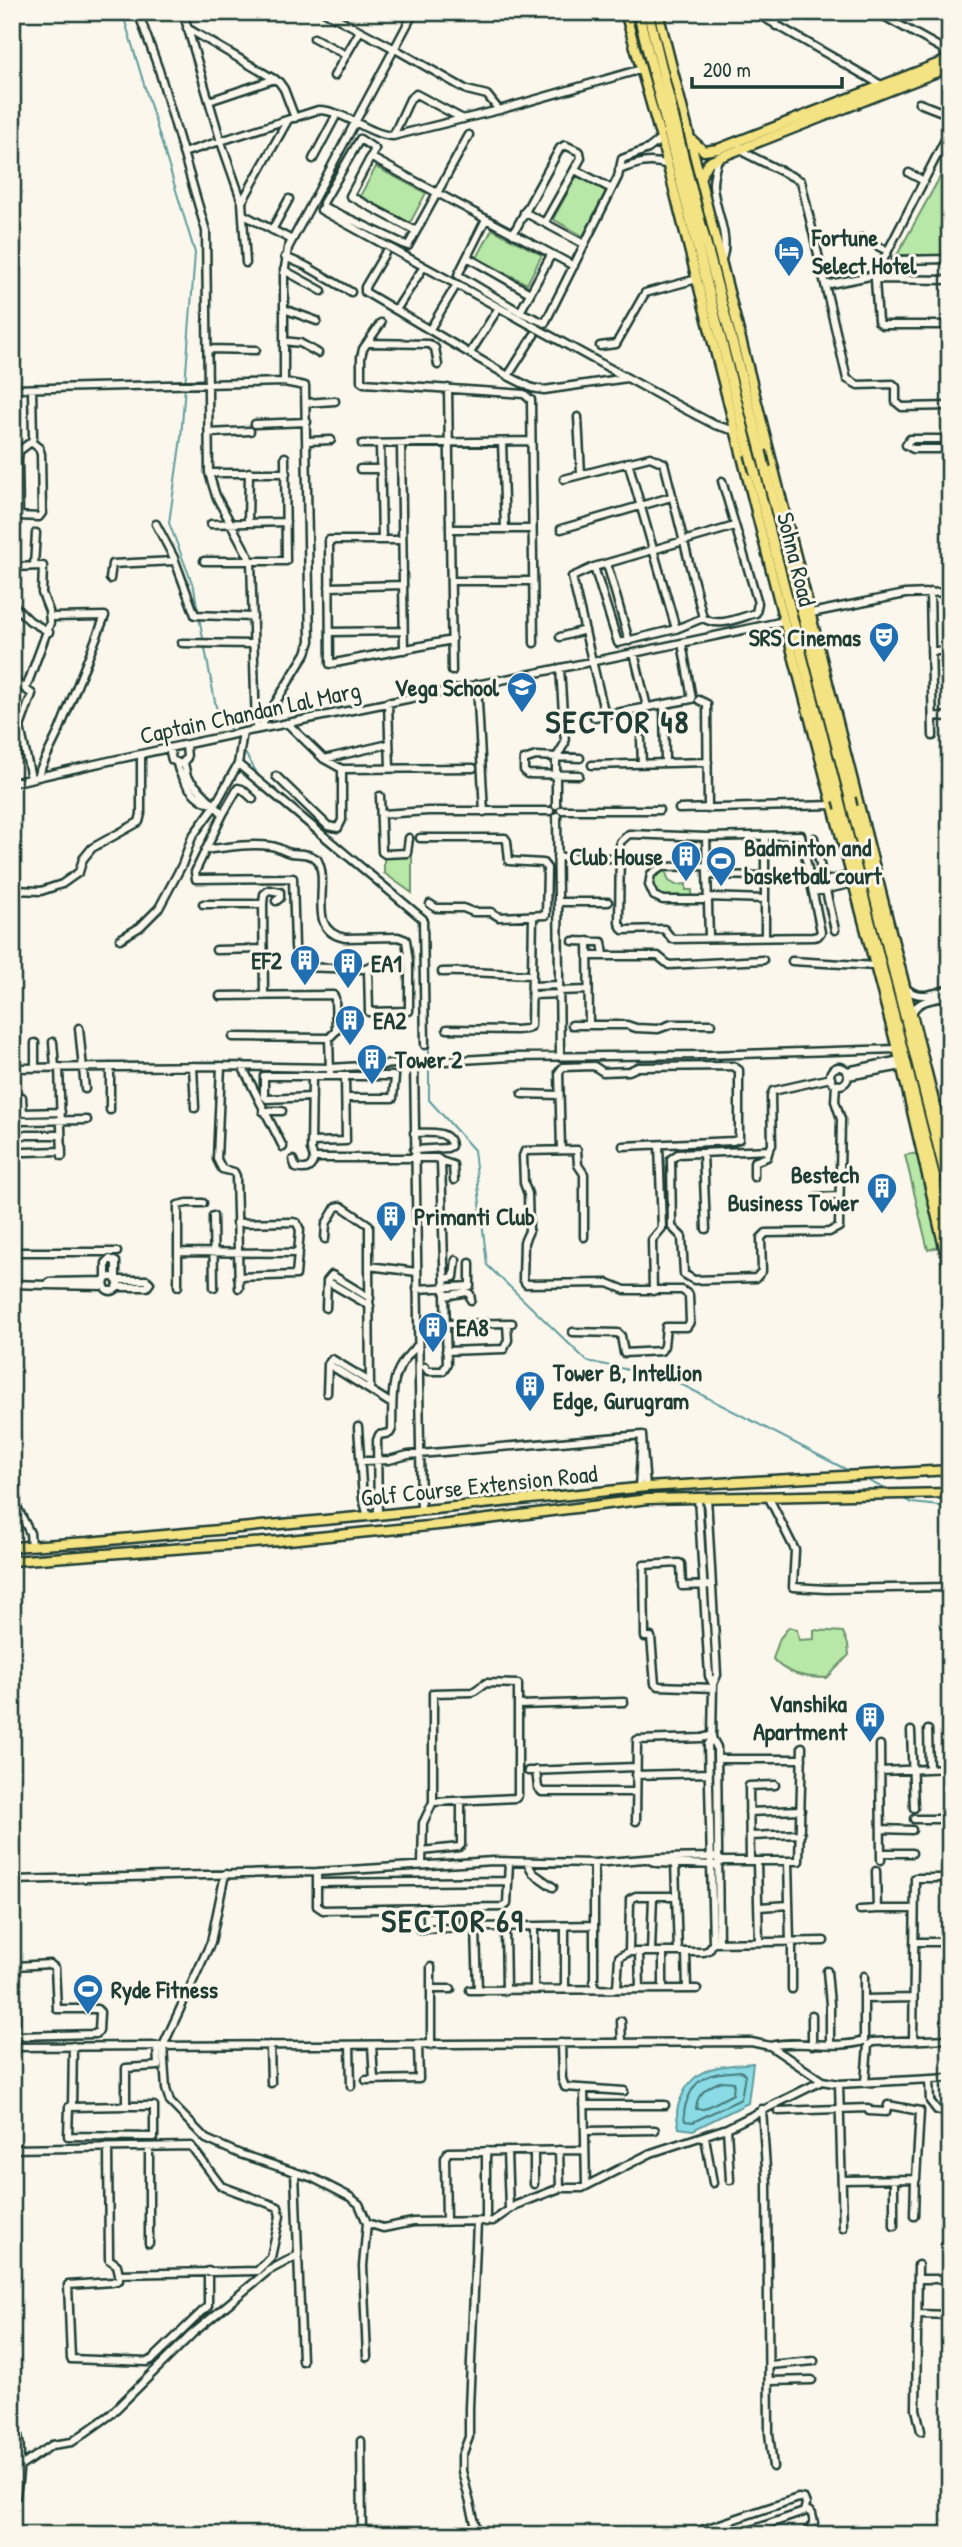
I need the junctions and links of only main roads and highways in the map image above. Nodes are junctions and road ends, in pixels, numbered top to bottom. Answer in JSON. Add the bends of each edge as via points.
{"nodes":[{"id":1,"x":625,"y":12,"type":"edge"},
{"id":2,"x":638,"y":12,"type":"edge"},
{"id":3,"x":648,"y":12,"type":"edge"},
{"id":4,"x":659,"y":12,"type":"edge"},
{"id":5,"x":646,"y":24,"type":"junction"},
{"id":6,"x":655,"y":60,"type":"junction"},
{"id":7,"x":949,"y":62,"type":"edge"},
{"id":8,"x":690,"y":138,"type":"junction"},
{"id":9,"x":740,"y":145,"type":"junction"},
{"id":10,"x":700,"y":178,"type":"junction"},
{"id":11,"x":765,"y":452,"type":"junction"},
{"id":12,"x":747,"y":457,"type":"junction"},
{"id":13,"x":769,"y":466,"type":"junction"},
{"id":14,"x":751,"y":472,"type":"junction"},
{"id":15,"x":854,"y":802,"type":"junction"},
{"id":16,"x":838,"y":804,"type":"junction"},
{"id":17,"x":950,"y":1164,"type":"edge"},
{"id":18,"x":950,"y":1193,"type":"edge"},
{"id":19,"x":950,"y":1237,"type":"edge"},
{"id":20,"x":950,"y":1273,"type":"edge"},
{"id":21,"x":950,"y":1463,"type":"edge"},
{"id":22,"x":950,"y":1470,"type":"edge"},
{"id":23,"x":936,"y":1472,"type":"junction"},
{"id":24,"x":950,"y":1493,"type":"edge"},
{"id":25,"x":937,"y":1494,"type":"junction"},
{"id":26,"x":950,"y":1500,"type":"edge"},
{"id":27,"x":12,"y":1546,"type":"edge"},
{"id":28,"x":12,"y":1561,"type":"edge"}],
"edges":[{"from":1,"to":12,"type":"main road","via":[[736,431]]},
{"from":2,"to":5,"type":"highway","name":"Sohna Road"},
{"from":3,"to":5,"type":"highway","name":"Sohna Road"},
{"from":4,"to":8,"type":"main road"},
{"from":5,"to":6,"type":"highway","name":"Sohna Road"},
{"from":6,"to":11,"type":"highway","name":"Sohna Road"},
{"from":6,"to":12,"type":"highway","name":"Sohna Road"},
{"from":7,"to":9,"type":"main road"},
{"from":8,"to":9,"type":"main road","via":[[704,151]]},
{"from":8,"to":10,"type":"main road"},
{"from":9,"to":10,"type":"main road","via":[[707,164]]},
{"from":10,"to":11,"type":"main road","via":[[765,426]]},
{"from":11,"to":12,"type":"main road"},
{"from":11,"to":13,"type":"highway","name":"Sohna Road","bridge":true},
{"from":12,"to":14,"type":"highway","name":"Sohna Road","bridge":true},
{"from":13,"to":14,"type":"main road"},
{"from":13,"to":15,"type":"highway","name":"Sohna Road"},
{"from":13,"to":15,"type":"main road","via":[[811,613]]},
{"from":14,"to":16,"type":"highway","name":"Sohna Road"},
{"from":14,"to":16,"type":"main road","via":[[784,621]]},
{"from":15,"to":17,"type":"main road"},
{"from":15,"to":18,"type":"highway","name":"Sohna Road"},
{"from":16,"to":19,"type":"highway","name":"Sohna Road"},
{"from":16,"to":20,"type":"main road"},
{"from":21,"to":23,"type":"main road"},
{"from":22,"to":23,"type":"main road","name":"Golf Course Extension Road"},
{"from":23,"to":27,"type":"main road","name":"Golf Course Extension Road","via":[[642,1487]]},
{"from":24,"to":25,"type":"main road"},
{"from":25,"to":26,"type":"main road"},
{"from":25,"to":28,"type":"main road","via":[[648,1499],[279,1541]]}]}
